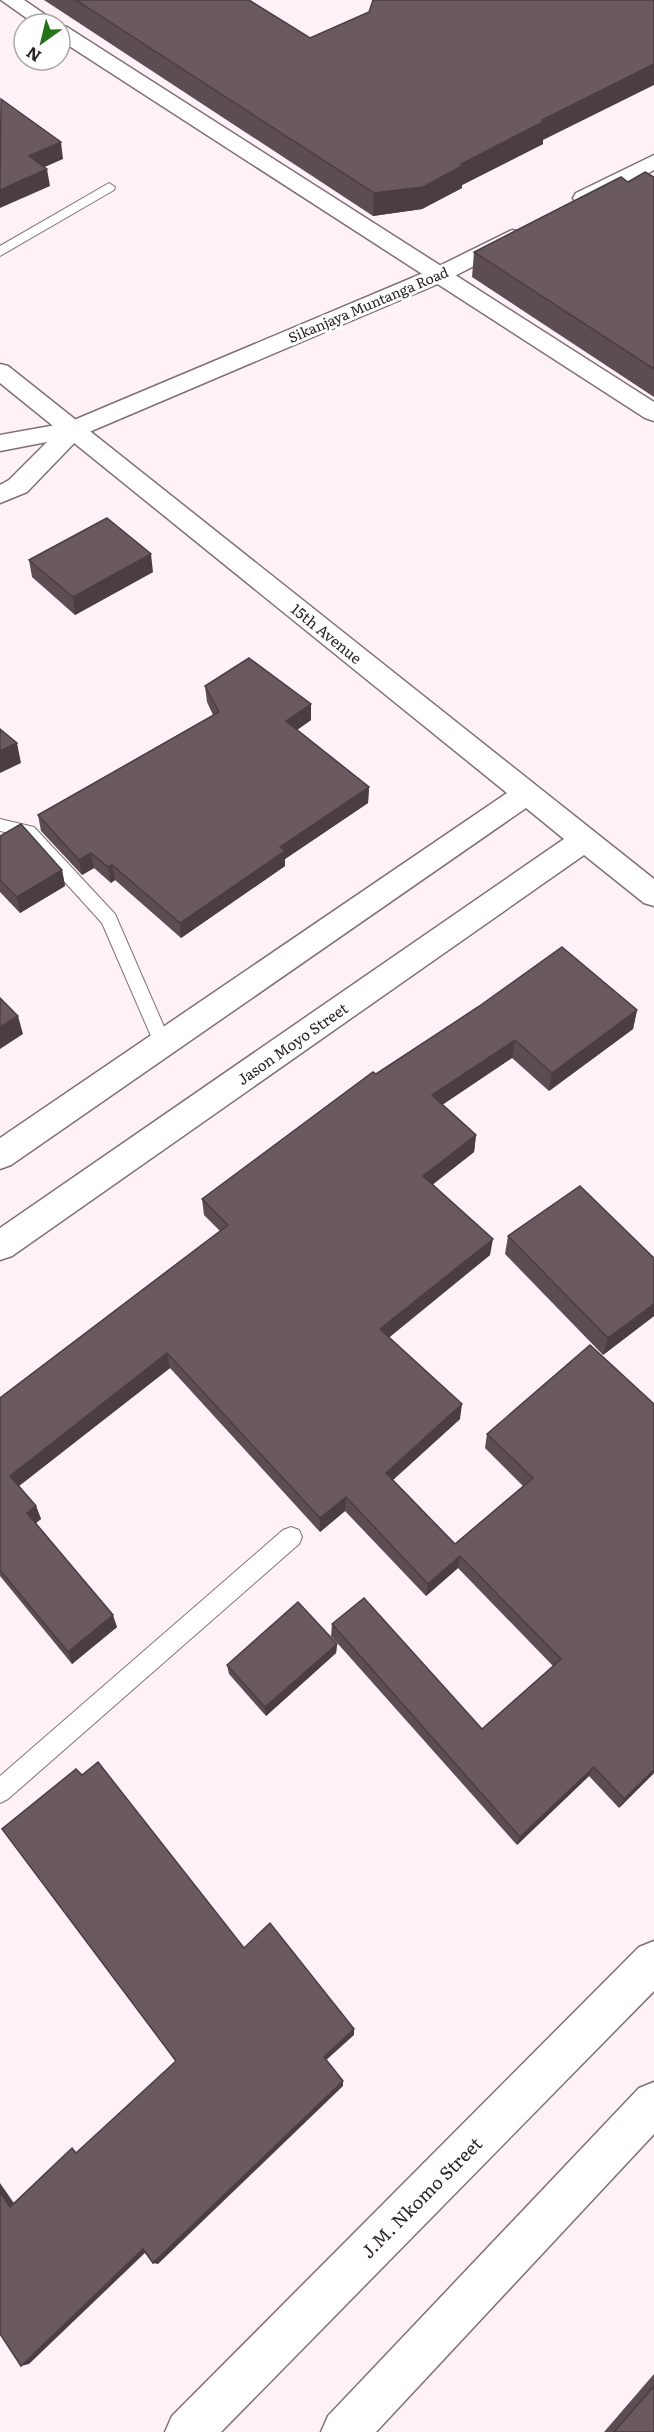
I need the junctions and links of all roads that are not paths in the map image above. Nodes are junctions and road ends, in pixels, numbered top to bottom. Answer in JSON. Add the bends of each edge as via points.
{"nodes":[{"id":1,"x":11,"y":0,"type":"edge"},
{"id":2,"x":30,"y":12,"type":"edge"},
{"id":3,"x":72,"y":39,"type":"edge"},
{"id":4,"x":654,"y":162,"type":"edge"},
{"id":5,"x":109,"y":187,"type":"dead end"},
{"id":6,"x":563,"y":210,"type":"edge"},
{"id":7,"x":532,"y":226,"type":"edge"},
{"id":8,"x":0,"y":252,"type":"edge"},
{"id":9,"x":441,"y":274,"type":"junction"},
{"id":10,"x":0,"y":370,"type":"edge"},
{"id":11,"x":654,"y":413,"type":"edge"},
{"id":12,"x":74,"y":429,"type":"junction"},
{"id":13,"x":0,"y":443,"type":"edge"},
{"id":14,"x":0,"y":495,"type":"edge"},
{"id":15,"x":527,"y":794,"type":"junction"},
{"id":16,"x":0,"y":825,"type":"edge"},
{"id":17,"x":585,"y":839,"type":"junction"},
{"id":18,"x":654,"y":895,"type":"edge"},
{"id":19,"x":163,"y":1045,"type":"junction"},
{"id":20,"x":0,"y":1155,"type":"edge"},
{"id":21,"x":0,"y":1246,"type":"edge"},
{"id":22,"x":291,"y":1537,"type":"dead end"},
{"id":23,"x":0,"y":1791,"type":"edge"},
{"id":24,"x":654,"y":1962,"type":"edge"},
{"id":25,"x":654,"y":2103,"type":"edge"},
{"id":26,"x":188,"y":2432,"type":"edge"},
{"id":27,"x":344,"y":2432,"type":"edge"}],
"edges":[{"from":1,"to":2,"type":"main road"},
{"from":3,"to":9,"type":"main road"},
{"from":4,"to":6,"type":"main road"},
{"from":5,"to":8,"type":"lane"},
{"from":7,"to":9,"type":"main road","name":"Sikanjaya Muntanga Road"},
{"from":9,"to":11,"type":"main road"},
{"from":9,"to":12,"type":"main road","name":"Sikanjaya Muntanga Road"},
{"from":10,"to":12,"type":"main road","name":"15th Avenue"},
{"from":12,"to":13,"type":"main road"},
{"from":12,"to":14,"type":"main road","via":[[18,486]]},
{"from":12,"to":15,"type":"main road","name":"15th Avenue"},
{"from":15,"to":17,"type":"main road","name":"15th Avenue"},
{"from":15,"to":19,"type":"main road"},
{"from":16,"to":19,"type":"lane","via":[[28,831],[110,919]]},
{"from":17,"to":18,"type":"main road","name":"15th Avenue"},
{"from":17,"to":21,"type":"main road","name":"Jason Moyo Street"},
{"from":19,"to":20,"type":"main road"},
{"from":22,"to":23,"type":"lane"},
{"from":24,"to":26,"type":"main road","name":"J.M. Nkomo Street"},
{"from":25,"to":27,"type":"main road"}]}
